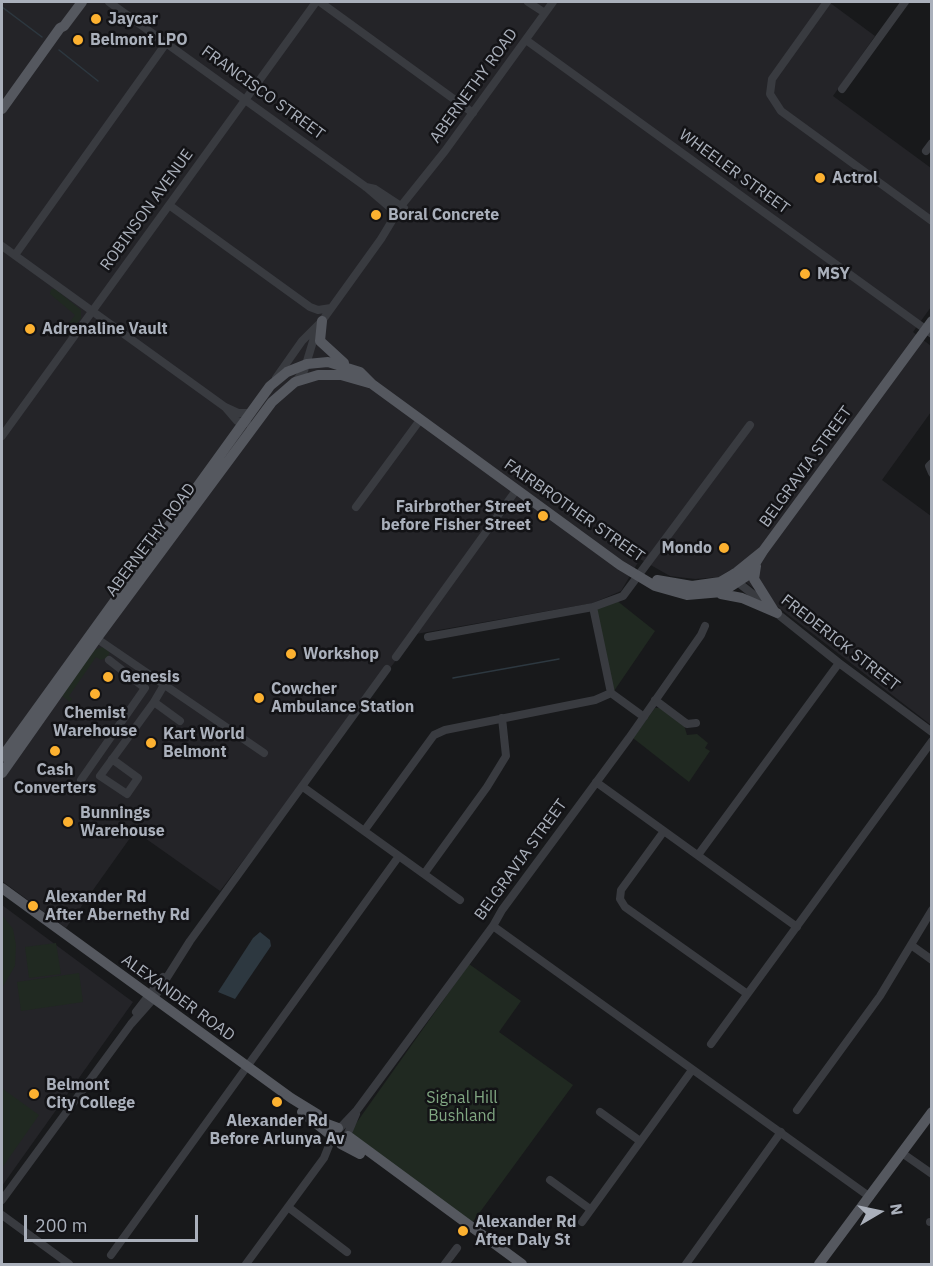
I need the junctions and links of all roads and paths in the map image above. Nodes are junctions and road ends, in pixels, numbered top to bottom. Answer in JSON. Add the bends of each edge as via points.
{"nodes":[{"id":1,"x":76,"y":2,"type":"edge"},
{"id":2,"x":82,"y":2,"type":"edge"},
{"id":3,"x":111,"y":2,"type":"edge"},
{"id":4,"x":318,"y":2,"type":"edge"},
{"id":5,"x":528,"y":2,"type":"edge"},
{"id":6,"x":554,"y":2,"type":"edge"},
{"id":7,"x":827,"y":2,"type":"edge"},
{"id":8,"x":905,"y":2,"type":"edge"},
{"id":9,"x":545,"y":13,"type":"junction"},
{"id":10,"x":60,"y":28,"type":"junction"},
{"id":11,"x":526,"y":40,"type":"junction"},
{"id":12,"x":168,"y":42,"type":"junction"},
{"id":13,"x":842,"y":88,"type":"dead end"},
{"id":14,"x":245,"y":98,"type":"junction"},
{"id":15,"x":2,"y":109,"type":"edge"},
{"id":16,"x":473,"y":113,"type":"junction"},
{"id":17,"x":932,"y":143,"type":"edge"},
{"id":18,"x":926,"y":151,"type":"dead end"},
{"id":19,"x":170,"y":205,"type":"junction"},
{"id":20,"x":401,"y":211,"type":"junction"},
{"id":21,"x":932,"y":220,"type":"edge"},
{"id":22,"x":2,"y":246,"type":"edge"},
{"id":23,"x":15,"y":255,"type":"junction"},
{"id":24,"x":331,"y":308,"type":"junction"},
{"id":25,"x":92,"y":310,"type":"junction"},
{"id":26,"x":320,"y":323,"type":"junction"},
{"id":27,"x":929,"y":328,"type":"edge"},
{"id":28,"x":307,"y":364,"type":"junction"},
{"id":29,"x":351,"y":368,"type":"junction"},
{"id":30,"x":295,"y":382,"type":"junction"},
{"id":31,"x":372,"y":384,"type":"junction"},
{"id":32,"x":270,"y":386,"type":"junction"},
{"id":33,"x":225,"y":407,"type":"junction"},
{"id":34,"x":255,"y":416,"type":"junction"},
{"id":35,"x":420,"y":420,"type":"junction"},
{"id":36,"x":242,"y":423,"type":"junction"},
{"id":37,"x":750,"y":425,"type":"dead end"},
{"id":38,"x":2,"y":436,"type":"edge"},
{"id":39,"x":932,"y":463,"type":"edge"},
{"id":40,"x":932,"y":474,"type":"edge"},
{"id":41,"x":517,"y":489,"type":"junction"},
{"id":42,"x":356,"y":507,"type":"dead end"},
{"id":43,"x":763,"y":551,"type":"junction"},
{"id":44,"x":757,"y":562,"type":"junction"},
{"id":45,"x":639,"y":576,"type":"junction"},
{"id":46,"x":735,"y":580,"type":"junction"},
{"id":47,"x":718,"y":593,"type":"junction"},
{"id":48,"x":593,"y":607,"type":"junction"},
{"id":49,"x":776,"y":612,"type":"junction"},
{"id":50,"x":705,"y":626,"type":"dead end"},
{"id":51,"x":93,"y":636,"type":"junction"},
{"id":52,"x":428,"y":637,"type":"dead end"},
{"id":53,"x":396,"y":657,"type":"dead end"},
{"id":54,"x":109,"y":660,"type":"dead end"},
{"id":55,"x":839,"y":663,"type":"junction"},
{"id":56,"x":387,"y":669,"type":"dead end"},
{"id":57,"x":152,"y":677,"type":"junction"},
{"id":58,"x":164,"y":685,"type":"junction"},
{"id":59,"x":145,"y":688,"type":"junction"},
{"id":60,"x":611,"y":693,"type":"junction"},
{"id":61,"x":655,"y":700,"type":"junction"},
{"id":62,"x":154,"y":702,"type":"junction"},
{"id":63,"x":644,"y":717,"type":"junction"},
{"id":64,"x":502,"y":718,"type":"junction"},
{"id":65,"x":180,"y":721,"type":"dead end"},
{"id":66,"x":691,"y":726,"type":"dead end"},
{"id":67,"x":932,"y":732,"type":"edge"},
{"id":68,"x":932,"y":741,"type":"edge"},
{"id":69,"x":264,"y":753,"type":"dead end"},
{"id":70,"x":2,"y":757,"type":"edge"},
{"id":71,"x":112,"y":759,"type":"junction"},
{"id":72,"x":2,"y":773,"type":"edge"},
{"id":73,"x":81,"y":780,"type":"dead end"},
{"id":74,"x":596,"y":782,"type":"junction"},
{"id":75,"x":303,"y":787,"type":"junction"},
{"id":76,"x":364,"y":831,"type":"junction"},
{"id":77,"x":664,"y":831,"type":"junction"},
{"id":78,"x":698,"y":855,"type":"junction"},
{"id":79,"x":399,"y":856,"type":"junction"},
{"id":80,"x":424,"y":874,"type":"junction"},
{"id":81,"x":2,"y":888,"type":"edge"},
{"id":82,"x":2,"y":896,"type":"edge"},
{"id":83,"x":460,"y":900,"type":"dead end"},
{"id":84,"x":932,"y":910,"type":"edge"},
{"id":85,"x":493,"y":926,"type":"junction"},
{"id":86,"x":797,"y":927,"type":"junction"},
{"id":87,"x":911,"y":945,"type":"junction"},
{"id":88,"x":932,"y":960,"type":"edge"},
{"id":89,"x":746,"y":993,"type":"junction"},
{"id":90,"x":149,"y":998,"type":"junction"},
{"id":91,"x":711,"y":1044,"type":"dead end"},
{"id":92,"x":244,"y":1067,"type":"junction"},
{"id":93,"x":692,"y":1070,"type":"junction"},
{"id":94,"x":797,"y":1110,"type":"dead end"},
{"id":95,"x":600,"y":1112,"type":"dead end"},
{"id":96,"x":932,"y":1112,"type":"edge"},
{"id":97,"x":781,"y":1132,"type":"junction"},
{"id":98,"x":340,"y":1136,"type":"junction"},
{"id":99,"x":640,"y":1142,"type":"junction"},
{"id":100,"x":902,"y":1153,"type":"junction"},
{"id":101,"x":932,"y":1174,"type":"edge"},
{"id":102,"x":550,"y":1180,"type":"dead end"},
{"id":103,"x":870,"y":1197,"type":"junction"},
{"id":104,"x":2,"y":1200,"type":"edge"},
{"id":105,"x":288,"y":1207,"type":"junction"},
{"id":106,"x":590,"y":1209,"type":"junction"},
{"id":107,"x":2,"y":1215,"type":"edge"},
{"id":108,"x":582,"y":1222,"type":"dead end"},
{"id":109,"x":457,"y":1248,"type":"dead end"},
{"id":110,"x":347,"y":1252,"type":"dead end"},
{"id":111,"x":111,"y":1255,"type":"dead end"},
{"id":112,"x":69,"y":1264,"type":"edge"},
{"id":113,"x":246,"y":1264,"type":"edge"},
{"id":114,"x":445,"y":1264,"type":"edge"},
{"id":115,"x":513,"y":1264,"type":"edge"},
{"id":116,"x":522,"y":1264,"type":"edge"},
{"id":117,"x":686,"y":1264,"type":"edge"},
{"id":118,"x":819,"y":1264,"type":"edge"}],
"edges":[{"from":1,"to":10,"type":"main road"},
{"from":2,"to":10,"type":"main road"},
{"from":3,"to":12,"type":"street","name":"FRANCISCO STREET"},
{"from":4,"to":14,"type":"street","name":"ROBINSON AVENUE"},
{"from":4,"to":16,"type":"street"},
{"from":5,"to":9,"type":"street"},
{"from":6,"to":9,"type":"street","name":"ABERNETHY ROAD"},
{"from":7,"to":21,"type":"street","via":[[772,79],[770,94],[781,111]]},
{"from":8,"to":13,"type":"street"},
{"from":9,"to":11,"type":"street","name":"ABERNETHY ROAD"},
{"from":10,"to":15,"type":"main road"},
{"from":11,"to":16,"type":"street","name":"ABERNETHY ROAD"},
{"from":11,"to":27,"type":"street","name":"WHEELER STREET"},
{"from":12,"to":14,"type":"street","name":"FRANCISCO STREET"},
{"from":12,"to":23,"type":"street"},
{"from":14,"to":19,"type":"street","name":"ROBINSON AVENUE"},
{"from":14,"to":20,"type":"street","name":"FRANCISCO STREET"},
{"from":16,"to":20,"type":"street","name":"ABERNETHY ROAD"},
{"from":17,"to":18,"type":"street"},
{"from":19,"to":24,"type":"street","via":[[310,306],[320,310]]},
{"from":19,"to":25,"type":"street","name":"ROBINSON AVENUE"},
{"from":20,"to":24,"type":"street","name":"ABERNETHY ROAD"},
{"from":22,"to":23,"type":"street"},
{"from":23,"to":25,"type":"street"},
{"from":24,"to":26,"type":"street","name":"ABERNETHY ROAD"},
{"from":25,"to":33,"type":"street"},
{"from":25,"to":38,"type":"street","name":"ROBINSON AVENUE"},
{"from":26,"to":28,"type":"street","name":"ABERNETHY ROAD"},
{"from":26,"to":29,"type":"main road","via":[[320,341]]},
{"from":26,"to":32,"type":"street","name":"ABERNETHY ROAD"},
{"from":27,"to":43,"type":"main road","name":"BELGRAVIA STREET"},
{"from":28,"to":29,"type":"main road","name":"FAIRBROTHER STREET","via":[[328,362]]},
{"from":28,"to":30,"type":"street","name":"ABERNETHY ROAD"},
{"from":28,"to":32,"type":"main road","name":"FAIRBROTHER STREET","via":[[287,372]]},
{"from":29,"to":31,"type":"main road","name":"FAIRBROTHER STREET"},
{"from":30,"to":31,"type":"main road","name":"FAIRBROTHER STREET","via":[[332,374]]},
{"from":30,"to":34,"type":"main road","name":"ABERNETHY ROAD"},
{"from":31,"to":35,"type":"main road","name":"FAIRBROTHER STREET"},
{"from":32,"to":34,"type":"main road","name":"ABERNETHY ROAD"},
{"from":33,"to":34,"type":"street"},
{"from":33,"to":36,"type":"street"},
{"from":34,"to":36,"type":"main road","name":"ABERNETHY ROAD"},
{"from":34,"to":51,"type":"main road","name":"ABERNETHY ROAD"},
{"from":35,"to":41,"type":"main road","name":"FAIRBROTHER STREET"},
{"from":35,"to":42,"type":"street"},
{"from":36,"to":51,"type":"main road","name":"ABERNETHY ROAD"},
{"from":37,"to":45,"type":"street"},
{"from":39,"to":40,"type":"street"},
{"from":41,"to":45,"type":"main road","name":"FAIRBROTHER STREET"},
{"from":41,"to":53,"type":"street"},
{"from":43,"to":44,"type":"main road","name":"FAIRBROTHER STREET"},
{"from":43,"to":46,"type":"main road","name":"BELGRAVIA STREET"},
{"from":44,"to":46,"type":"main road","name":"FAIRBROTHER STREET"},
{"from":44,"to":49,"type":"main road","via":[[754,579]]},
{"from":45,"to":46,"type":"main road","name":"BELGRAVIA STREET","via":[[692,586]]},
{"from":45,"to":47,"type":"main road","name":"FAIRBROTHER STREET","via":[[669,591]]},
{"from":45,"to":48,"type":"street","via":[[623,596]]},
{"from":46,"to":47,"type":"main road","name":"FAIRBROTHER STREET"},
{"from":46,"to":49,"type":"street","name":"FREDERICK STREET"},
{"from":47,"to":49,"type":"main road"},
{"from":48,"to":52,"type":"street"},
{"from":48,"to":60,"type":"street"},
{"from":49,"to":55,"type":"street","name":"FREDERICK STREET"},
{"from":50,"to":61,"type":"street","name":"BELGRAVIA STREET"},
{"from":51,"to":57,"type":"street"},
{"from":51,"to":70,"type":"main road","name":"ABERNETHY ROAD"},
{"from":51,"to":72,"type":"main road","name":"ABERNETHY ROAD"},
{"from":54,"to":59,"type":"street"},
{"from":55,"to":67,"type":"street","name":"FREDERICK STREET"},
{"from":55,"to":78,"type":"street"},
{"from":56,"to":75,"type":"street"},
{"from":57,"to":58,"type":"street"},
{"from":57,"to":59,"type":"street"},
{"from":58,"to":62,"type":"street"},
{"from":58,"to":69,"type":"street"},
{"from":59,"to":73,"type":"street"},
{"from":60,"to":63,"type":"street"},
{"from":60,"to":64,"type":"street","via":[[595,700]]},
{"from":61,"to":63,"type":"street","name":"BELGRAVIA STREET"},
{"from":61,"to":66,"type":"street"},
{"from":62,"to":65,"type":"street"},
{"from":62,"to":71,"type":"street"},
{"from":63,"to":74,"type":"street","name":"BELGRAVIA STREET"},
{"from":64,"to":76,"type":"street","via":[[434,735]]},
{"from":64,"to":80,"type":"street","via":[[506,756]]},
{"from":68,"to":86,"type":"street"},
{"from":71,"to":71,"type":"street","via":[[100,776],[127,794],[138,778]]},
{"from":74,"to":77,"type":"street"},
{"from":74,"to":85,"type":"street","name":"BELGRAVIA STREET"},
{"from":75,"to":76,"type":"street"},
{"from":75,"to":90,"type":"street"},
{"from":76,"to":79,"type":"street"},
{"from":77,"to":78,"type":"street"},
{"from":77,"to":89,"type":"street","via":[[621,890],[620,899],[625,907]]},
{"from":78,"to":86,"type":"street"},
{"from":79,"to":80,"type":"street"},
{"from":79,"to":92,"type":"street"},
{"from":80,"to":83,"type":"street"},
{"from":81,"to":90,"type":"main road","name":"ALEXANDER ROAD"},
{"from":82,"to":90,"type":"main road","name":"ALEXANDER ROAD"},
{"from":84,"to":87,"type":"street"},
{"from":85,"to":93,"type":"street"},
{"from":85,"to":98,"type":"street","name":"BELGRAVIA STREET"},
{"from":86,"to":89,"type":"street"},
{"from":87,"to":88,"type":"street"},
{"from":87,"to":94,"type":"street"},
{"from":89,"to":91,"type":"street"},
{"from":90,"to":92,"type":"main road","name":"ALEXANDER ROAD"},
{"from":90,"to":104,"type":"street"},
{"from":92,"to":98,"type":"main road","name":"ALEXANDER ROAD"},
{"from":92,"to":111,"type":"street"},
{"from":93,"to":97,"type":"street"},
{"from":93,"to":99,"type":"street"},
{"from":95,"to":99,"type":"street"},
{"from":96,"to":100,"type":"main road"},
{"from":97,"to":103,"type":"street"},
{"from":97,"to":117,"type":"street"},
{"from":98,"to":105,"type":"street","name":"BELGRAVIA STREET"},
{"from":98,"to":115,"type":"main road","name":"ALEXANDER ROAD"},
{"from":98,"to":116,"type":"main road","name":"ALEXANDER ROAD"},
{"from":99,"to":106,"type":"street"},
{"from":100,"to":101,"type":"street"},
{"from":100,"to":103,"type":"main road"},
{"from":102,"to":106,"type":"street"},
{"from":103,"to":118,"type":"main road"},
{"from":105,"to":110,"type":"street"},
{"from":105,"to":113,"type":"street","name":"BELGRAVIA STREET"},
{"from":106,"to":108,"type":"street"},
{"from":107,"to":112,"type":"street"},
{"from":109,"to":114,"type":"street"}]}
